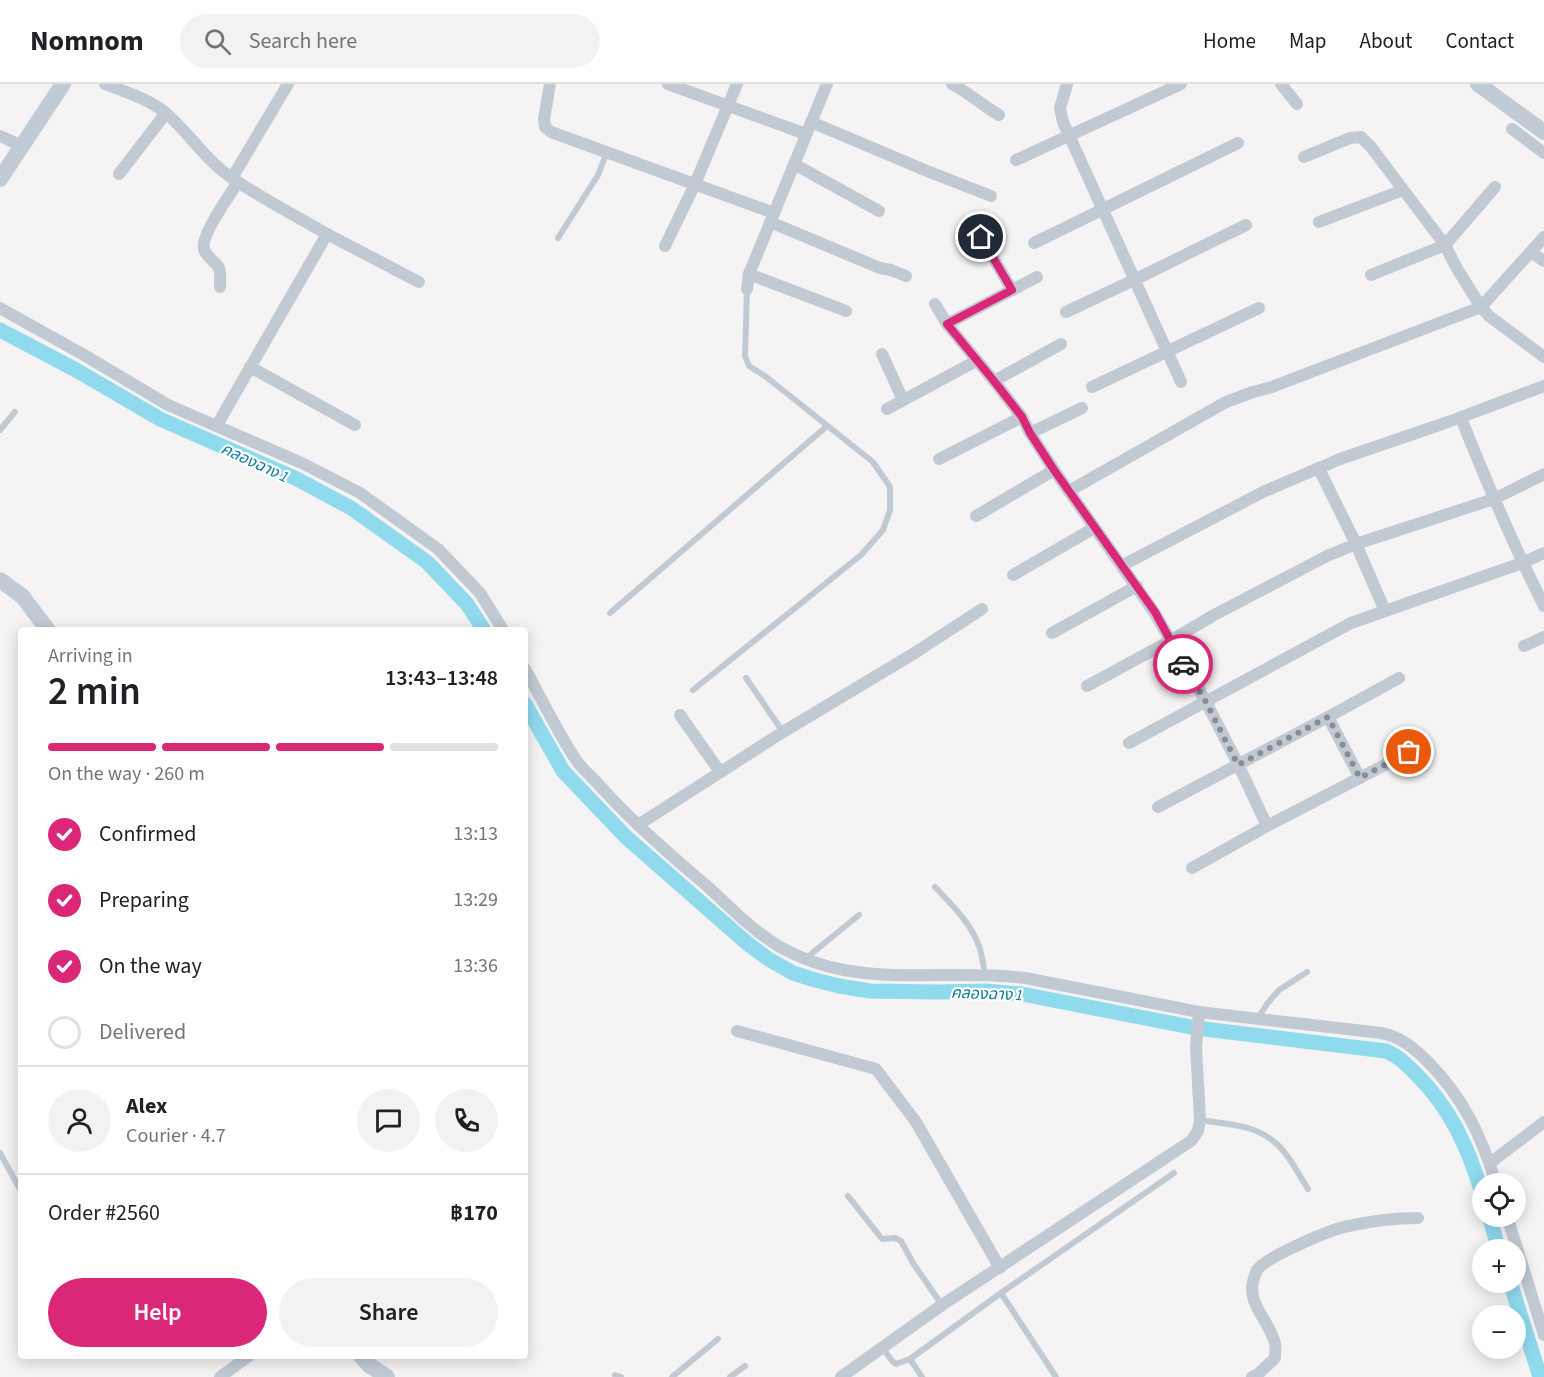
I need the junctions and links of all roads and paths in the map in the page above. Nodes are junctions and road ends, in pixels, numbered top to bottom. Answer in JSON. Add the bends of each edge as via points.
{"nodes":[{"id":1,"x":105,"y":84,"type":"edge"},
{"id":2,"x":288,"y":84,"type":"edge"},
{"id":3,"x":550,"y":84,"type":"edge"},
{"id":4,"x":668,"y":84,"type":"edge"},
{"id":5,"x":737,"y":84,"type":"edge"},
{"id":6,"x":827,"y":84,"type":"edge"},
{"id":7,"x":952,"y":84,"type":"edge"},
{"id":8,"x":1066,"y":84,"type":"edge"},
{"id":9,"x":1181,"y":84,"type":"edge"},
{"id":10,"x":1281,"y":84,"type":"edge"},
{"id":11,"x":1478,"y":84,"type":"edge"},
{"id":12,"x":60,"y":85,"type":"edge"},
{"id":13,"x":1297,"y":104,"type":"dead end"},
{"id":14,"x":728,"y":106,"type":"junction"},
{"id":15,"x":166,"y":113,"type":"junction"},
{"id":16,"x":999,"y":115,"type":"dead end"},
{"id":17,"x":811,"y":122,"type":"junction"},
{"id":18,"x":1512,"y":129,"type":"dead end"},
{"id":19,"x":1544,"y":132,"type":"edge"},
{"id":20,"x":806,"y":134,"type":"junction"},
{"id":21,"x":1070,"y":135,"type":"junction"},
{"id":22,"x":0,"y":136,"type":"edge"},
{"id":23,"x":1238,"y":143,"type":"dead end"},
{"id":24,"x":22,"y":146,"type":"junction"},
{"id":25,"x":607,"y":152,"type":"junction"},
{"id":26,"x":1544,"y":153,"type":"edge"},
{"id":27,"x":1304,"y":156,"type":"dead end"},
{"id":28,"x":1016,"y":160,"type":"dead end"},
{"id":29,"x":794,"y":164,"type":"junction"},
{"id":30,"x":119,"y":174,"type":"dead end"},
{"id":31,"x":0,"y":179,"type":"edge"},
{"id":32,"x":235,"y":180,"type":"junction"},
{"id":33,"x":695,"y":184,"type":"junction"},
{"id":34,"x":1495,"y":187,"type":"dead end"},
{"id":35,"x":1403,"y":190,"type":"junction"},
{"id":36,"x":991,"y":196,"type":"dead end"},
{"id":37,"x":1103,"y":208,"type":"junction"},
{"id":38,"x":879,"y":211,"type":"dead end"},
{"id":39,"x":772,"y":217,"type":"junction"},
{"id":40,"x":1319,"y":222,"type":"dead end"},
{"id":41,"x":1246,"y":225,"type":"dead end"},
{"id":42,"x":327,"y":234,"type":"junction"},
{"id":43,"x":981,"y":237,"type":"dead end"},
{"id":44,"x":1544,"y":237,"type":"edge"},
{"id":45,"x":558,"y":238,"type":"dead end"},
{"id":46,"x":1034,"y":243,"type":"dead end"},
{"id":47,"x":665,"y":246,"type":"dead end"},
{"id":48,"x":1445,"y":246,"type":"junction"},
{"id":49,"x":1531,"y":252,"type":"junction"},
{"id":50,"x":1544,"y":261,"type":"edge"},
{"id":51,"x":749,"y":274,"type":"junction"},
{"id":52,"x":1371,"y":275,"type":"dead end"},
{"id":53,"x":906,"y":276,"type":"dead end"},
{"id":54,"x":1037,"y":277,"type":"dead end"},
{"id":55,"x":1134,"y":280,"type":"junction"},
{"id":56,"x":419,"y":282,"type":"dead end"},
{"id":57,"x":220,"y":287,"type":"dead end"},
{"id":58,"x":747,"y":290,"type":"joint"},
{"id":59,"x":1012,"y":290,"type":"junction"},
{"id":60,"x":935,"y":304,"type":"dead end"},
{"id":61,"x":1481,"y":307,"type":"junction"},
{"id":62,"x":0,"y":308,"type":"edge"},
{"id":63,"x":1259,"y":308,"type":"dead end"},
{"id":64,"x":846,"y":311,"type":"dead end"},
{"id":65,"x":1066,"y":312,"type":"dead end"},
{"id":66,"x":947,"y":324,"type":"junction"},
{"id":67,"x":1061,"y":344,"type":"dead end"},
{"id":68,"x":1168,"y":352,"type":"junction"},
{"id":69,"x":882,"y":354,"type":"dead end"},
{"id":70,"x":1544,"y":357,"type":"edge"},
{"id":71,"x":976,"y":361,"type":"junction"},
{"id":72,"x":250,"y":367,"type":"junction"},
{"id":73,"x":994,"y":381,"type":"junction"},
{"id":74,"x":1181,"y":382,"type":"dead end"},
{"id":75,"x":1544,"y":386,"type":"edge"},
{"id":76,"x":1092,"y":387,"type":"dead end"},
{"id":77,"x":903,"y":400,"type":"junction"},
{"id":78,"x":1082,"y":408,"type":"dead end"},
{"id":79,"x":887,"y":409,"type":"dead end"},
{"id":80,"x":15,"y":412,"type":"dead end"},
{"id":81,"x":1022,"y":417,"type":"junction"},
{"id":82,"x":1461,"y":418,"type":"junction"},
{"id":83,"x":217,"y":425,"type":"junction"},
{"id":84,"x":355,"y":425,"type":"dead end"},
{"id":85,"x":827,"y":426,"type":"junction"},
{"id":86,"x":0,"y":429,"type":"edge"},
{"id":87,"x":1030,"y":433,"type":"junction"},
{"id":88,"x":939,"y":459,"type":"dead end"},
{"id":89,"x":1319,"y":469,"type":"junction"},
{"id":90,"x":1054,"y":470,"type":"junction"},
{"id":91,"x":1544,"y":474,"type":"edge"},
{"id":92,"x":1069,"y":491,"type":"junction"},
{"id":93,"x":1494,"y":499,"type":"junction"},
{"id":94,"x":976,"y":516,"type":"dead end"},
{"id":95,"x":1094,"y":528,"type":"junction"},
{"id":96,"x":1356,"y":544,"type":"junction"},
{"id":97,"x":1544,"y":553,"type":"edge"},
{"id":98,"x":1522,"y":563,"type":"junction"},
{"id":99,"x":1123,"y":565,"type":"junction"},
{"id":100,"x":1013,"y":575,"type":"dead end"},
{"id":101,"x":0,"y":580,"type":"edge"},
{"id":102,"x":1137,"y":586,"type":"junction"},
{"id":103,"x":1544,"y":606,"type":"edge"},
{"id":104,"x":982,"y":609,"type":"dead end"},
{"id":105,"x":1385,"y":611,"type":"junction"},
{"id":106,"x":610,"y":613,"type":"dead end"},
{"id":107,"x":46,"y":627,"type":"edge"},
{"id":108,"x":501,"y":627,"type":"edge"},
{"id":109,"x":1052,"y":633,"type":"dead end"},
{"id":110,"x":1544,"y":637,"type":"edge"},
{"id":111,"x":1170,"y":641,"type":"junction"},
{"id":112,"x":1524,"y":646,"type":"dead end"},
{"id":113,"x":528,"y":674,"type":"edge"},
{"id":114,"x":746,"y":678,"type":"dead end"},
{"id":115,"x":1399,"y":678,"type":"dead end"},
{"id":116,"x":1088,"y":686,"type":"dead end"},
{"id":117,"x":693,"y":690,"type":"dead end"},
{"id":118,"x":1206,"y":702,"type":"junction"},
{"id":119,"x":680,"y":715,"type":"dead end"},
{"id":120,"x":1328,"y":717,"type":"junction"},
{"id":121,"x":783,"y":732,"type":"junction"},
{"id":122,"x":1129,"y":743,"type":"dead end"},
{"id":123,"x":1425,"y":744,"type":"dead end"},
{"id":124,"x":1238,"y":765,"type":"junction"},
{"id":125,"x":720,"y":772,"type":"junction"},
{"id":126,"x":1360,"y":778,"type":"junction"},
{"id":127,"x":1158,"y":807,"type":"dead end"},
{"id":128,"x":638,"y":825,"type":"junction"},
{"id":129,"x":1267,"y":826,"type":"junction"},
{"id":130,"x":1192,"y":868,"type":"dead end"},
{"id":131,"x":935,"y":887,"type":"dead end"},
{"id":132,"x":859,"y":915,"type":"dead end"},
{"id":133,"x":805,"y":959,"type":"junction"},
{"id":134,"x":1307,"y":972,"type":"dead end"},
{"id":135,"x":985,"y":974,"type":"junction"},
{"id":136,"x":1199,"y":1016,"type":"junction"},
{"id":137,"x":1258,"y":1019,"type":"junction"},
{"id":138,"x":737,"y":1031,"type":"dead end"},
{"id":139,"x":1200,"y":1120,"type":"junction"},
{"id":140,"x":1544,"y":1122,"type":"edge"},
{"id":141,"x":0,"y":1153,"type":"edge"},
{"id":142,"x":1490,"y":1163,"type":"junction"},
{"id":143,"x":1174,"y":1173,"type":"dead end"},
{"id":144,"x":1493,"y":1173,"type":"edge"},
{"id":145,"x":18,"y":1186,"type":"edge"},
{"id":146,"x":1308,"y":1189,"type":"dead end"},
{"id":147,"x":848,"y":1196,"type":"dead end"},
{"id":148,"x":1418,"y":1218,"type":"dead end"},
{"id":149,"x":1511,"y":1227,"type":"edge"},
{"id":150,"x":1000,"y":1268,"type":"junction"},
{"id":151,"x":1001,"y":1293,"type":"junction"},
{"id":152,"x":942,"y":1305,"type":"junction"},
{"id":153,"x":1544,"y":1332,"type":"edge"},
{"id":154,"x":718,"y":1339,"type":"dead end"},
{"id":155,"x":882,"y":1347,"type":"junction"},
{"id":156,"x":245,"y":1359,"type":"edge"},
{"id":157,"x":364,"y":1359,"type":"edge"},
{"id":158,"x":910,"y":1359,"type":"junction"},
{"id":159,"x":745,"y":1366,"type":"dead end"},
{"id":160,"x":384,"y":1376,"type":"edge"},
{"id":161,"x":220,"y":1377,"type":"edge"},
{"id":162,"x":672,"y":1377,"type":"edge"},
{"id":163,"x":730,"y":1377,"type":"edge"},
{"id":164,"x":841,"y":1377,"type":"edge"},
{"id":165,"x":922,"y":1377,"type":"edge"},
{"id":166,"x":1056,"y":1377,"type":"edge"},
{"id":167,"x":1252,"y":1377,"type":"edge"}],
"edges":[{"from":1,"to":15,"type":"street"},
{"from":2,"to":32,"type":"street"},
{"from":3,"to":25,"type":"street","via":[[545,127]]},
{"from":4,"to":14,"type":"street"},
{"from":5,"to":14,"type":"street"},
{"from":6,"to":17,"type":"street"},
{"from":7,"to":16,"type":"street"},
{"from":8,"to":21,"type":"street","via":[[1060,108]]},
{"from":9,"to":21,"type":"street"},
{"from":10,"to":13,"type":"street"},
{"from":11,"to":19,"type":"street"},
{"from":12,"to":24,"type":"street"},
{"from":14,"to":20,"type":"street"},
{"from":14,"to":33,"type":"street"},
{"from":15,"to":30,"type":"street"},
{"from":15,"to":32,"type":"street","via":[[212,163]]},
{"from":17,"to":20,"type":"street"},
{"from":17,"to":36,"type":"street"},
{"from":18,"to":26,"type":"street"},
{"from":20,"to":29,"type":"street"},
{"from":21,"to":28,"type":"street"},
{"from":21,"to":37,"type":"street"},
{"from":22,"to":24,"type":"street"},
{"from":23,"to":37,"type":"street"},
{"from":24,"to":31,"type":"street"},
{"from":25,"to":33,"type":"street"},
{"from":25,"to":45,"type":"lane","via":[[598,175]]},
{"from":27,"to":35,"type":"street","via":[[1361,137]]},
{"from":29,"to":38,"type":"street"},
{"from":29,"to":39,"type":"street"},
{"from":32,"to":42,"type":"street"},
{"from":32,"to":57,"type":"street","via":[[204,237],[203,249],[219,268]]},
{"from":33,"to":39,"type":"street"},
{"from":33,"to":47,"type":"street"},
{"from":34,"to":48,"type":"street"},
{"from":35,"to":40,"type":"street"},
{"from":35,"to":48,"type":"street"},
{"from":37,"to":46,"type":"street"},
{"from":37,"to":55,"type":"street"},
{"from":39,"to":51,"type":"street"},
{"from":39,"to":53,"type":"street","via":[[880,268]]},
{"from":41,"to":55,"type":"street"},
{"from":42,"to":56,"type":"street"},
{"from":42,"to":72,"type":"street"},
{"from":43,"to":59,"type":"street"},
{"from":44,"to":49,"type":"street"},
{"from":48,"to":52,"type":"street"},
{"from":48,"to":61,"type":"street"},
{"from":49,"to":50,"type":"street"},
{"from":49,"to":61,"type":"street"},
{"from":51,"to":58,"type":"street"},
{"from":51,"to":64,"type":"street"},
{"from":54,"to":59,"type":"street"},
{"from":55,"to":65,"type":"street"},
{"from":55,"to":68,"type":"street"},
{"from":58,"to":85,"type":"lane","via":[[745,356],[749,366]]},
{"from":59,"to":66,"type":"street"},
{"from":60,"to":66,"type":"street"},
{"from":61,"to":70,"type":"street"},
{"from":61,"to":92,"type":"street","via":[[1226,402]]},
{"from":62,"to":83,"type":"street","via":[[168,405]]},
{"from":63,"to":68,"type":"street"},
{"from":66,"to":71,"type":"street"},
{"from":67,"to":73,"type":"street"},
{"from":68,"to":74,"type":"street"},
{"from":68,"to":76,"type":"street"},
{"from":69,"to":77,"type":"street"},
{"from":71,"to":73,"type":"street"},
{"from":71,"to":77,"type":"street"},
{"from":72,"to":83,"type":"street"},
{"from":72,"to":84,"type":"street"},
{"from":73,"to":81,"type":"street"},
{"from":75,"to":82,"type":"street"},
{"from":77,"to":79,"type":"street"},
{"from":78,"to":87,"type":"street"},
{"from":80,"to":86,"type":"lane"},
{"from":81,"to":87,"type":"street"},
{"from":81,"to":88,"type":"street"},
{"from":82,"to":89,"type":"street"},
{"from":82,"to":93,"type":"street"},
{"from":83,"to":108,"type":"street","via":[[360,493],[438,549],[480,594]]},
{"from":85,"to":106,"type":"lane"},
{"from":85,"to":117,"type":"lane","via":[[873,462],[890,487],[890,510],[883,530],[861,555]]},
{"from":87,"to":90,"type":"street"},
{"from":89,"to":96,"type":"street"},
{"from":89,"to":99,"type":"street","via":[[1263,492]]},
{"from":90,"to":92,"type":"street"},
{"from":90,"to":94,"type":"street"},
{"from":91,"to":93,"type":"street"},
{"from":92,"to":95,"type":"street"},
{"from":93,"to":96,"type":"street"},
{"from":93,"to":98,"type":"street"},
{"from":95,"to":99,"type":"street"},
{"from":95,"to":100,"type":"street"},
{"from":96,"to":105,"type":"street"},
{"from":96,"to":111,"type":"street"},
{"from":97,"to":98,"type":"street"},
{"from":98,"to":103,"type":"street"},
{"from":98,"to":105,"type":"street"},
{"from":99,"to":102,"type":"street"},
{"from":101,"to":107,"type":"street","via":[[22,596]]},
{"from":102,"to":109,"type":"street"},
{"from":102,"to":111,"type":"street"},
{"from":104,"to":121,"type":"street"},
{"from":105,"to":118,"type":"street","via":[[1351,623]]},
{"from":110,"to":112,"type":"street"},
{"from":111,"to":116,"type":"street"},
{"from":111,"to":118,"type":"street"},
{"from":113,"to":128,"type":"street","via":[[577,761]]},
{"from":114,"to":121,"type":"lane"},
{"from":115,"to":120,"type":"street"},
{"from":118,"to":122,"type":"street"},
{"from":118,"to":124,"type":"street"},
{"from":119,"to":125,"type":"street"},
{"from":120,"to":124,"type":"street"},
{"from":120,"to":126,"type":"street"},
{"from":121,"to":125,"type":"street"},
{"from":123,"to":126,"type":"street"},
{"from":124,"to":127,"type":"street"},
{"from":124,"to":129,"type":"street"},
{"from":125,"to":128,"type":"street"},
{"from":126,"to":129,"type":"street"},
{"from":128,"to":133,"type":"street","via":[[758,931]]},
{"from":129,"to":130,"type":"street"},
{"from":131,"to":135,"type":"lane","via":[[969,926],[979,946]]},
{"from":132,"to":133,"type":"lane"},
{"from":133,"to":135,"type":"street","via":[[871,974]]},
{"from":134,"to":137,"type":"lane","via":[[1279,990]]},
{"from":135,"to":136,"type":"street","via":[[1025,978]]},
{"from":136,"to":137,"type":"street"},
{"from":136,"to":139,"type":"street","via":[[1196,1047]]},
{"from":137,"to":142,"type":"street","via":[[1381,1033],[1402,1040],[1443,1077],[1457,1096],[1474,1123]]},
{"from":138,"to":150,"type":"street","via":[[876,1069],[916,1122]]},
{"from":139,"to":146,"type":"lane","via":[[1249,1128],[1271,1139],[1287,1155]]},
{"from":139,"to":150,"type":"street","via":[[1191,1141]]},
{"from":140,"to":142,"type":"street"},
{"from":141,"to":145,"type":"lane"},
{"from":142,"to":144,"type":"street"},
{"from":143,"to":151,"type":"lane"},
{"from":147,"to":152,"type":"lane","via":[[882,1239],[901,1241]]},
{"from":148,"to":167,"type":"street","via":[[1346,1226],[1301,1244],[1257,1270],[1252,1288],[1275,1344],[1275,1358]]},
{"from":149,"to":153,"type":"street"},
{"from":150,"to":152,"type":"street"},
{"from":151,"to":158,"type":"lane"},
{"from":151,"to":166,"type":"lane"},
{"from":152,"to":155,"type":"street"},
{"from":154,"to":162,"type":"lane"},
{"from":155,"to":158,"type":"lane","via":[[896,1364]]},
{"from":155,"to":164,"type":"street"},
{"from":156,"to":161,"type":"street"},
{"from":157,"to":160,"type":"street"},
{"from":158,"to":165,"type":"lane"},
{"from":159,"to":163,"type":"lane"}]}
